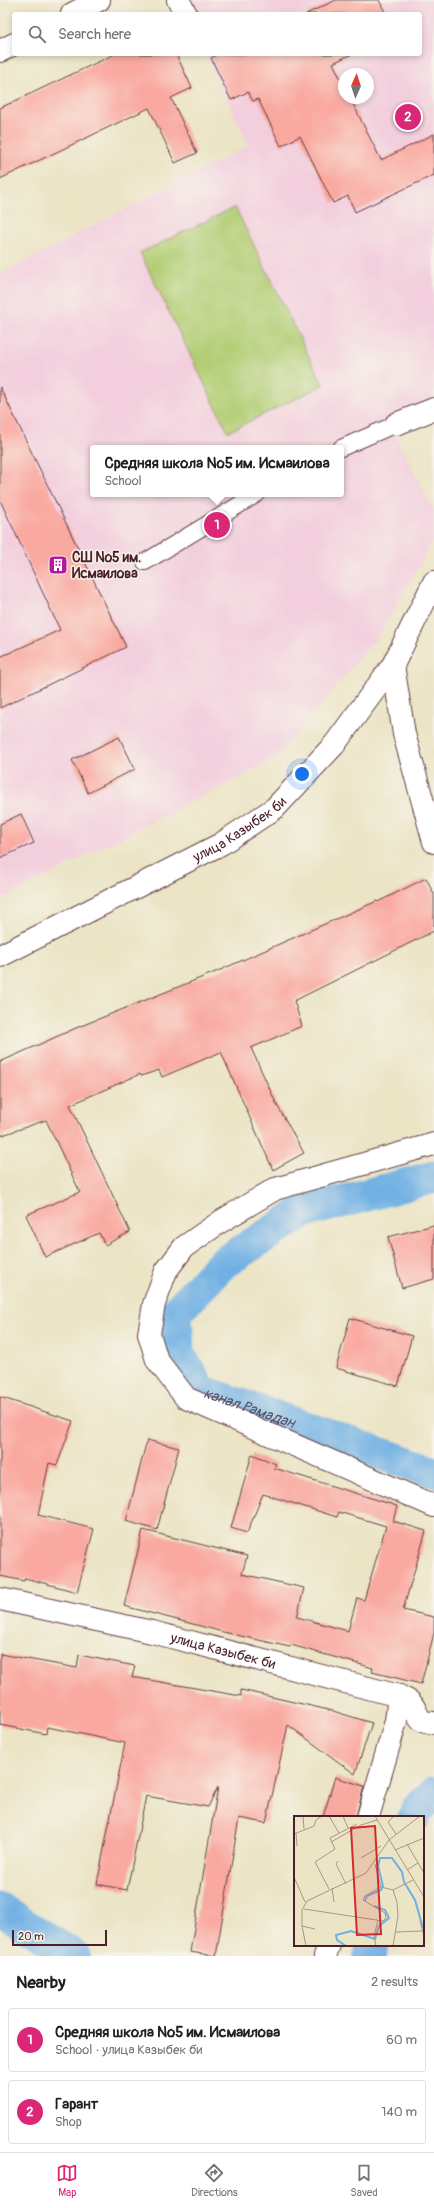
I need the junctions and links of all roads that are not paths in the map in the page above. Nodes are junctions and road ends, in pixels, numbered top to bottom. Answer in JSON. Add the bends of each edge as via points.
{"nodes":[{"id":1,"x":178,"y":0,"type":"edge"},
{"id":2,"x":185,"y":12,"type":"edge"},
{"id":3,"x":12,"y":45,"type":"edge"},
{"id":4,"x":0,"y":51,"type":"edge"},
{"id":5,"x":434,"y":409,"type":"edge"},
{"id":6,"x":396,"y":424,"type":"joint"},
{"id":7,"x":344,"y":447,"type":"edge"},
{"id":8,"x":252,"y":497,"type":"edge"},
{"id":9,"x":145,"y":562,"type":"dead end"},
{"id":10,"x":434,"y":582,"type":"edge"},
{"id":11,"x":393,"y":666,"type":"junction"},
{"id":12,"x":434,"y":842,"type":"edge"},
{"id":13,"x":0,"y":956,"type":"edge"},
{"id":14,"x":434,"y":1144,"type":"edge"},
{"id":15,"x":434,"y":1506,"type":"edge"},
{"id":16,"x":0,"y":1599,"type":"edge"},
{"id":17,"x":399,"y":1696,"type":"junction"},
{"id":18,"x":434,"y":1723,"type":"edge"},
{"id":19,"x":368,"y":1816,"type":"edge"},
{"id":20,"x":329,"y":1946,"type":"edge"},
{"id":21,"x":325,"y":1956,"type":"edge"}],
"edges":[{"from":1,"to":2,"type":"street"},
{"from":3,"to":4,"type":"street"},
{"from":5,"to":6,"type":"street"},
{"from":6,"to":7,"type":"lane"},
{"from":8,"to":9,"type":"lane"},
{"from":10,"to":11,"type":"street","name":"улица Казыбек би"},
{"from":11,"to":12,"type":"street","via":[[404,734]]},
{"from":11,"to":13,"type":"street","name":"улица Казыбек би","via":[[334,745],[275,808],[220,844]]},
{"from":14,"to":15,"type":"street","via":[[275,1189],[220,1222],[184,1247],[166,1271],[154,1304],[149,1334],[158,1360],[186,1398]]},
{"from":16,"to":17,"type":"street","name":"улица Казыбек би","via":[[152,1632]]},
{"from":17,"to":18,"type":"street","name":"улица Казыбек би","via":[[411,1703],[416,1716],[427,1723]]},
{"from":17,"to":19,"type":"street","via":[[396,1721]]},
{"from":20,"to":21,"type":"street"}]}
